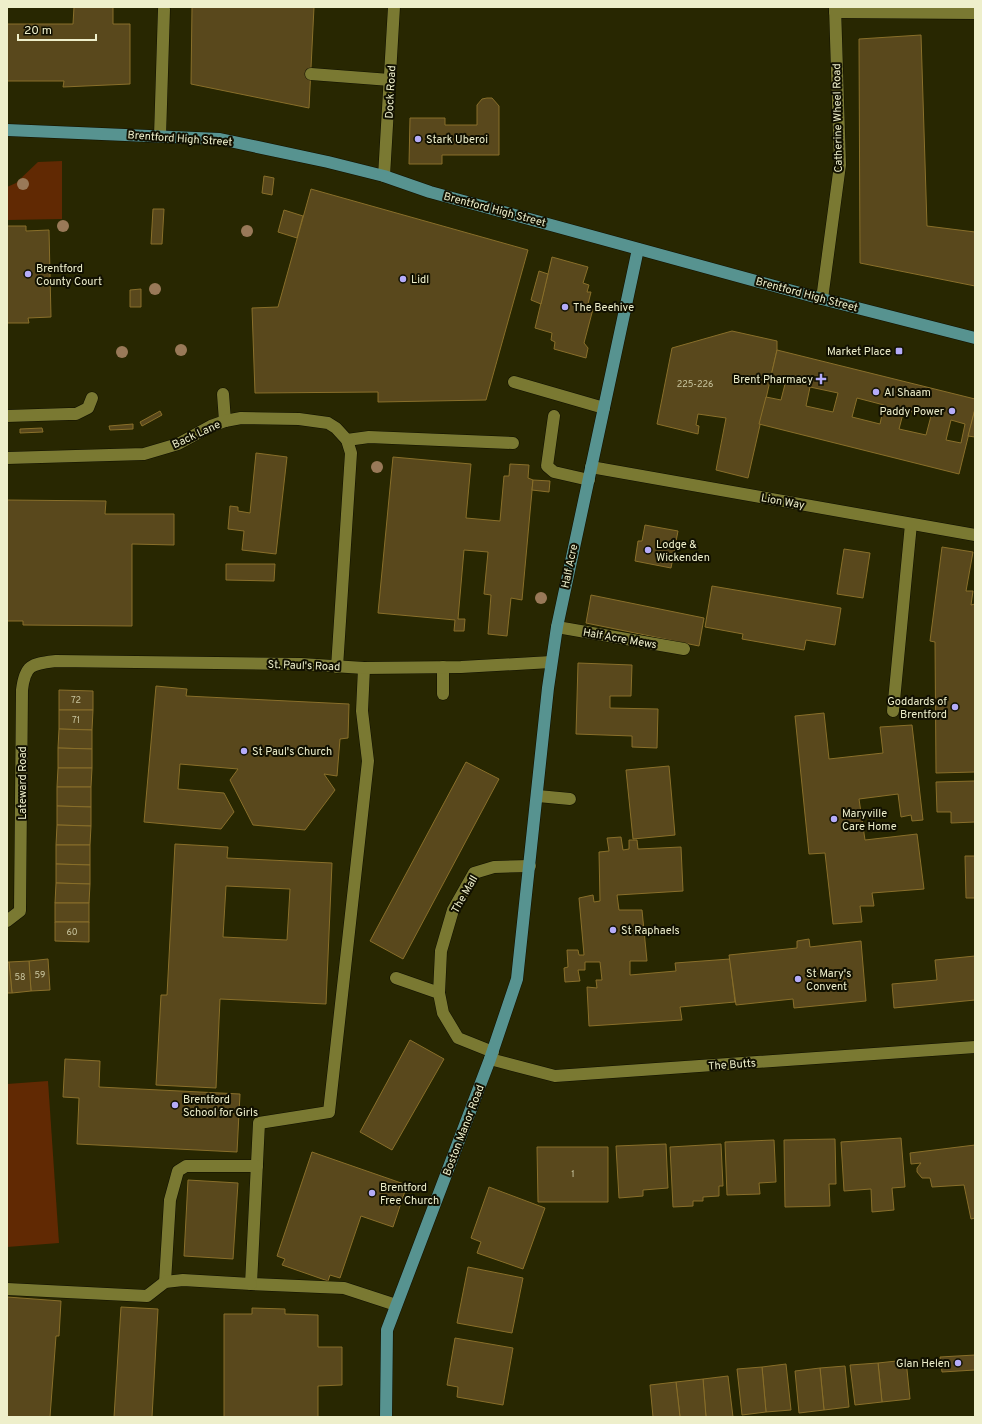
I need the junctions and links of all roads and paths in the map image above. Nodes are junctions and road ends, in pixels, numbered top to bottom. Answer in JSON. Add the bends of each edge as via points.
{"nodes":[{"id":1,"x":394,"y":7,"type":"edge"},
{"id":2,"x":164,"y":9,"type":"dead end"},
{"id":3,"x":835,"y":10,"type":"edge"},
{"id":4,"x":975,"y":14,"type":"edge"},
{"id":5,"x":311,"y":74,"type":"dead end"},
{"id":6,"x":390,"y":80,"type":"junction"},
{"id":7,"x":7,"y":130,"type":"edge"},
{"id":8,"x":160,"y":136,"type":"junction"},
{"id":9,"x":384,"y":176,"type":"junction"},
{"id":10,"x":638,"y":249,"type":"junction"},
{"id":11,"x":822,"y":299,"type":"junction"},
{"id":12,"x":975,"y":338,"type":"edge"},
{"id":13,"x":514,"y":382,"type":"dead end"},
{"id":14,"x":223,"y":394,"type":"dead end"},
{"id":15,"x":92,"y":398,"type":"dead end"},
{"id":16,"x":604,"y":408,"type":"junction"},
{"id":17,"x":7,"y":416,"type":"edge"},
{"id":18,"x":554,"y":416,"type":"dead end"},
{"id":19,"x":225,"y":421,"type":"junction"},
{"id":20,"x":346,"y":440,"type":"junction"},
{"id":21,"x":513,"y":444,"type":"dead end"},
{"id":22,"x":7,"y":458,"type":"edge"},
{"id":23,"x":591,"y":467,"type":"junction"},
{"id":24,"x":589,"y":480,"type":"junction"},
{"id":25,"x":911,"y":524,"type":"junction"},
{"id":26,"x":975,"y":535,"type":"edge"},
{"id":27,"x":557,"y":626,"type":"junction"},
{"id":28,"x":684,"y":649,"type":"dead end"},
{"id":29,"x":56,"y":661,"type":"joint"},
{"id":30,"x":552,"y":662,"type":"junction"},
{"id":31,"x":337,"y":667,"type":"junction"},
{"id":32,"x":442,"y":667,"type":"junction"},
{"id":33,"x":364,"y":668,"type":"junction"},
{"id":34,"x":443,"y":694,"type":"dead end"},
{"id":35,"x":893,"y":711,"type":"dead end"},
{"id":36,"x":538,"y":796,"type":"junction"},
{"id":37,"x":570,"y":799,"type":"dead end"},
{"id":38,"x":530,"y":866,"type":"junction"},
{"id":39,"x":527,"y":888,"type":"joint"},
{"id":40,"x":7,"y":921,"type":"edge"},
{"id":41,"x":396,"y":978,"type":"dead end"},
{"id":42,"x":439,"y":993,"type":"junction"},
{"id":43,"x":975,"y":1047,"type":"edge"},
{"id":44,"x":492,"y":1055,"type":"junction"},
{"id":45,"x":257,"y":1166,"type":"junction"},
{"id":46,"x":165,"y":1282,"type":"junction"},
{"id":47,"x":251,"y":1284,"type":"junction"},
{"id":48,"x":7,"y":1289,"type":"edge"},
{"id":49,"x":396,"y":1305,"type":"junction"},
{"id":50,"x":386,"y":1417,"type":"edge"}],
"edges":[{"from":1,"to":6,"type":"street","name":"Dock Road"},
{"from":2,"to":8,"type":"street"},
{"from":3,"to":4,"type":"street"},
{"from":3,"to":11,"type":"street","name":"Catherine Wheel Road","via":[[840,165]]},
{"from":5,"to":6,"type":"street"},
{"from":6,"to":9,"type":"street","name":"Dock Road"},
{"from":7,"to":8,"type":"main road","name":"Brentford High Street"},
{"from":8,"to":9,"type":"main road","name":"Brentford High Street","via":[[220,139],[289,152]]},
{"from":9,"to":10,"type":"main road","name":"Brentford High Street","via":[[430,192]]},
{"from":10,"to":11,"type":"main road","name":"Brentford High Street"},
{"from":10,"to":16,"type":"main road","name":"Half Acre"},
{"from":11,"to":12,"type":"main road","name":"Brentford High Street"},
{"from":13,"to":16,"type":"street"},
{"from":14,"to":19,"type":"street"},
{"from":15,"to":17,"type":"street","via":[[88,408],[76,414]]},
{"from":16,"to":23,"type":"main road","name":"Half Acre"},
{"from":18,"to":24,"type":"street","via":[[547,466],[554,472]]},
{"from":19,"to":20,"type":"street","name":"Back Lane","via":[[241,418],[319,420],[336,428]]},
{"from":19,"to":22,"type":"street","name":"Back Lane","via":[[178,444],[144,454]]},
{"from":20,"to":21,"type":"street","via":[[368,437]]},
{"from":20,"to":31,"type":"street","via":[[351,454]]},
{"from":23,"to":24,"type":"main road","name":"Half Acre"},
{"from":23,"to":25,"type":"street","name":"Lion Way"},
{"from":24,"to":27,"type":"main road","name":"Half Acre"},
{"from":25,"to":26,"type":"street","name":"Lion Way"},
{"from":25,"to":35,"type":"street"},
{"from":27,"to":28,"type":"street","name":"Half Acre Mews"},
{"from":27,"to":30,"type":"main road","name":"Half Acre"},
{"from":29,"to":31,"type":"street","name":"St. Paul's Road","via":[[301,664]]},
{"from":29,"to":40,"type":"street","name":"Lateward Road","via":[[33,666],[24,676],[20,911]]},
{"from":30,"to":32,"type":"street","name":"St. Paul's Road"},
{"from":30,"to":36,"type":"main road","name":"Half Acre"},
{"from":31,"to":33,"type":"street","name":"St. Paul's Road"},
{"from":32,"to":33,"type":"street","name":"St. Paul's Road"},
{"from":32,"to":34,"type":"street"},
{"from":33,"to":45,"type":"street","via":[[362,712],[368,761],[329,1112],[259,1123]]},
{"from":36,"to":37,"type":"street"},
{"from":36,"to":38,"type":"main road","name":"Half Acre"},
{"from":38,"to":39,"type":"main road","name":"Half Acre"},
{"from":38,"to":42,"type":"street","name":"The Mall","via":[[494,867],[474,873],[453,910],[445,937],[441,951]]},
{"from":39,"to":44,"type":"main road","name":"Boston Manor Road","via":[[517,979]]},
{"from":41,"to":42,"type":"street"},
{"from":42,"to":44,"type":"street","name":"The Mall","via":[[443,1013],[458,1038]]},
{"from":43,"to":44,"type":"street","name":"The Butts","via":[[555,1076]]},
{"from":44,"to":49,"type":"main road","name":"Boston Manor Road"},
{"from":45,"to":46,"type":"street","via":[[186,1166],[178,1171],[170,1200]]},
{"from":45,"to":47,"type":"street"},
{"from":46,"to":47,"type":"street","via":[[183,1280]]},
{"from":46,"to":48,"type":"street","via":[[147,1296]]},
{"from":47,"to":49,"type":"street","via":[[344,1288]]},
{"from":49,"to":50,"type":"main road","name":"Boston Manor Road","via":[[387,1330]]}]}
